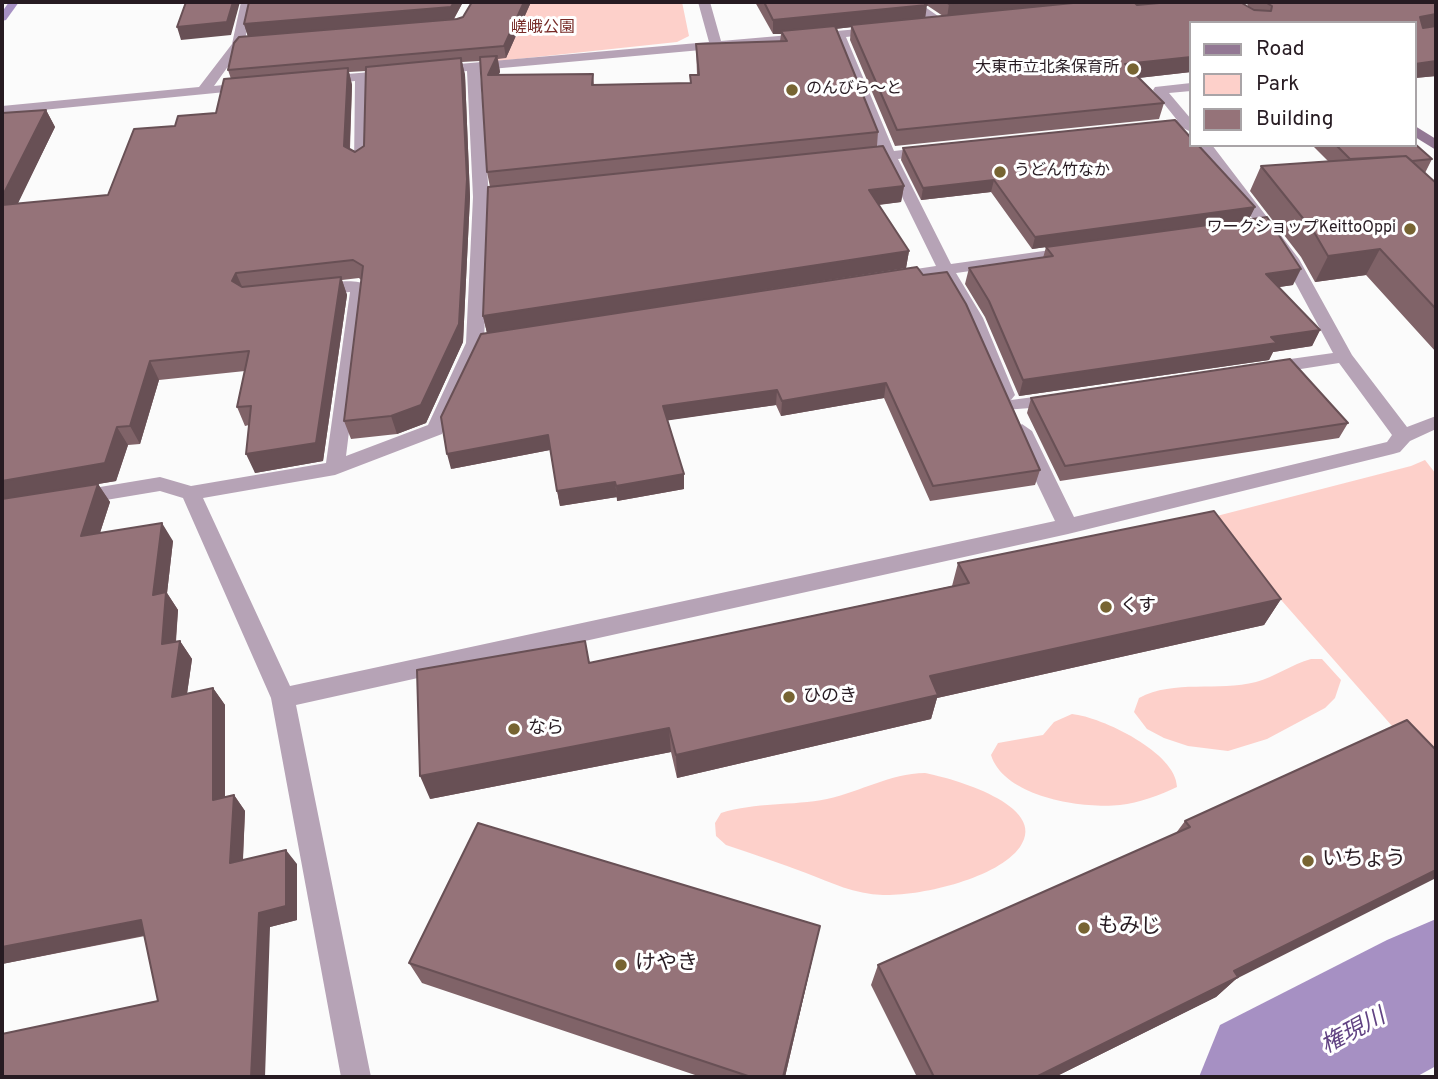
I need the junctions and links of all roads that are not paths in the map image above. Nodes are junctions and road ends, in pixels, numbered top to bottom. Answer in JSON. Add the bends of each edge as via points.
{"nodes":[{"id":1,"x":247,"y":2,"type":"edge"},
{"id":2,"x":704,"y":2,"type":"edge"},
{"id":3,"x":911,"y":2,"type":"edge"},
{"id":4,"x":1165,"y":2,"type":"edge"},
{"id":5,"x":1089,"y":9,"type":"edge"},
{"id":6,"x":916,"y":26,"type":"edge"},
{"id":7,"x":890,"y":29,"type":"edge"},
{"id":8,"x":839,"y":35,"type":"junction"},
{"id":9,"x":251,"y":42,"type":"edge"},
{"id":10,"x":238,"y":44,"type":"junction"},
{"id":11,"x":716,"y":46,"type":"junction"},
{"id":12,"x":473,"y":67,"type":"junction"},
{"id":13,"x":362,"y":76,"type":"junction"},
{"id":14,"x":309,"y":81,"type":"edge"},
{"id":15,"x":269,"y":85,"type":"edge"},
{"id":16,"x":1190,"y":87,"type":"edge"},
{"id":17,"x":203,"y":91,"type":"junction"},
{"id":18,"x":2,"y":110,"type":"edge"},
{"id":19,"x":1189,"y":125,"type":"edge"},
{"id":20,"x":1133,"y":129,"type":"edge"},
{"id":21,"x":1417,"y":132,"type":"edge"},
{"id":22,"x":1436,"y":146,"type":"edge"},
{"id":23,"x":1207,"y":147,"type":"edge"},
{"id":24,"x":943,"y":150,"type":"edge"},
{"id":25,"x":889,"y":156,"type":"junction"},
{"id":26,"x":848,"y":160,"type":"edge"},
{"id":27,"x":359,"y":163,"type":"edge"},
{"id":28,"x":1267,"y":224,"type":"junction"},
{"id":29,"x":1240,"y":228,"type":"edge"},
{"id":30,"x":1093,"y":249,"type":"edge"},
{"id":31,"x":945,"y":269,"type":"junction"},
{"id":32,"x":876,"y":280,"type":"edge"},
{"id":33,"x":305,"y":292,"type":"edge"},
{"id":34,"x":1344,"y":357,"type":"junction"},
{"id":35,"x":1251,"y":371,"type":"edge"},
{"id":36,"x":1077,"y":397,"type":"edge"},
{"id":37,"x":1010,"y":406,"type":"junction"},
{"id":38,"x":1436,"y":422,"type":"edge"},
{"id":39,"x":1403,"y":436,"type":"junction"},
{"id":40,"x":335,"y":468,"type":"junction"},
{"id":41,"x":191,"y":493,"type":"junction"},
{"id":42,"x":55,"y":501,"type":"edge"},
{"id":43,"x":1068,"y":526,"type":"junction"},
{"id":44,"x":283,"y":698,"type":"junction"},
{"id":45,"x":356,"y":1077,"type":"edge"}],
"edges":[{"from":1,"to":10,"type":"street"},
{"from":2,"to":11,"type":"street"},
{"from":3,"to":6,"type":"street","via":[[948,22]]},
{"from":4,"to":5,"type":"street"},
{"from":7,"to":8,"type":"street"},
{"from":8,"to":11,"type":"street"},
{"from":8,"to":25,"type":"street"},
{"from":9,"to":10,"type":"street"},
{"from":10,"to":17,"type":"street"},
{"from":11,"to":12,"type":"street"},
{"from":12,"to":13,"type":"street"},
{"from":12,"to":40,"type":"street","via":[[488,197],[482,342],[435,429]]},
{"from":13,"to":14,"type":"street"},
{"from":13,"to":27,"type":"street"},
{"from":15,"to":17,"type":"street"},
{"from":16,"to":19,"type":"street","via":[[1160,90]]},
{"from":17,"to":18,"type":"street"},
{"from":19,"to":20,"type":"street"},
{"from":21,"to":22,"type":"street"},
{"from":23,"to":28,"type":"street"},
{"from":24,"to":25,"type":"street"},
{"from":25,"to":26,"type":"street"},
{"from":25,"to":31,"type":"street"},
{"from":28,"to":29,"type":"street"},
{"from":28,"to":34,"type":"street"},
{"from":30,"to":31,"type":"street"},
{"from":31,"to":32,"type":"street"},
{"from":31,"to":37,"type":"street","via":[[974,318]]},
{"from":33,"to":40,"type":"street","via":[[359,286]]},
{"from":34,"to":35,"type":"street"},
{"from":34,"to":39,"type":"street"},
{"from":36,"to":37,"type":"street"},
{"from":37,"to":43,"type":"street"},
{"from":38,"to":39,"type":"street"},
{"from":39,"to":43,"type":"street","via":[[1393,447]]},
{"from":40,"to":41,"type":"street"},
{"from":41,"to":42,"type":"street","via":[[160,484]]},
{"from":41,"to":44,"type":"street"},
{"from":43,"to":44,"type":"street"},
{"from":44,"to":45,"type":"street"}]}
